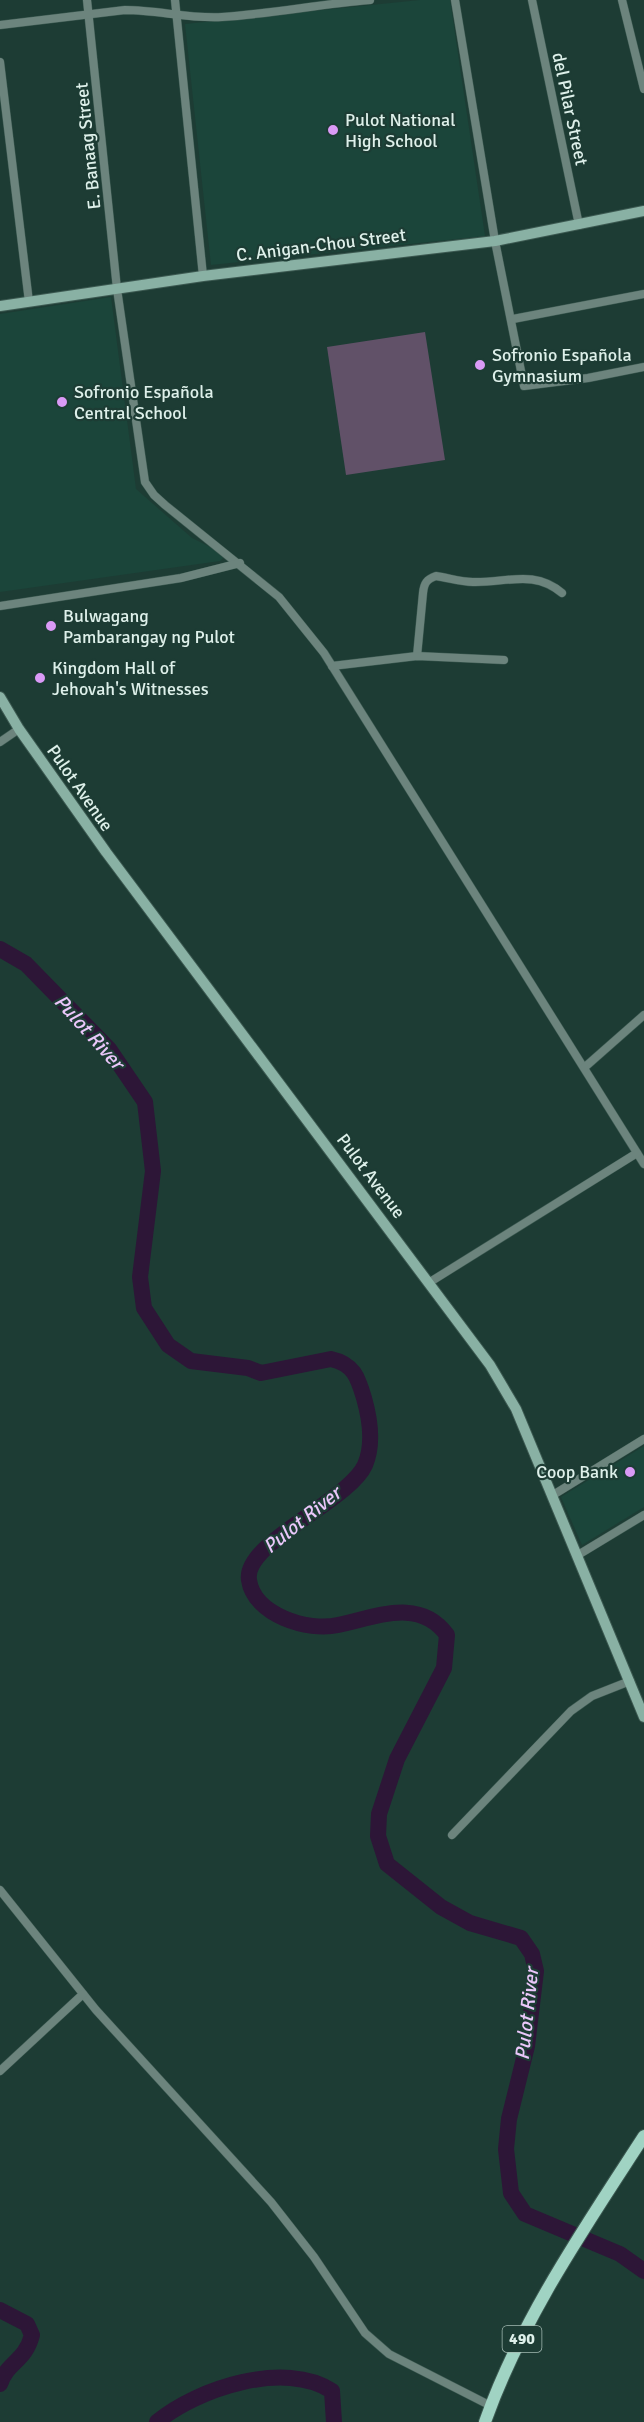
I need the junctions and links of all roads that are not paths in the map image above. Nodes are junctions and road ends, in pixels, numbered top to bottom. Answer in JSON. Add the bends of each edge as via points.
{"nodes":[{"id":1,"x":87,"y":0,"type":"edge"},
{"id":2,"x":175,"y":0,"type":"edge"},
{"id":3,"x":370,"y":0,"type":"edge"},
{"id":4,"x":455,"y":0,"type":"edge"},
{"id":5,"x":532,"y":0,"type":"edge"},
{"id":6,"x":621,"y":0,"type":"edge"},
{"id":7,"x":89,"y":16,"type":"junction"},
{"id":8,"x":177,"y":16,"type":"junction"},
{"id":9,"x":0,"y":25,"type":"edge"},
{"id":10,"x":0,"y":63,"type":"edge"},
{"id":11,"x":644,"y":88,"type":"edge"},
{"id":12,"x":644,"y":211,"type":"edge"},
{"id":13,"x":579,"y":225,"type":"junction"},
{"id":14,"x":495,"y":241,"type":"junction"},
{"id":15,"x":203,"y":276,"type":"junction"},
{"id":16,"x":117,"y":289,"type":"junction"},
{"id":17,"x":644,"y":294,"type":"edge"},
{"id":18,"x":29,"y":302,"type":"junction"},
{"id":19,"x":0,"y":306,"type":"edge"},
{"id":20,"x":513,"y":320,"type":"junction"},
{"id":21,"x":644,"y":367,"type":"edge"},
{"id":22,"x":240,"y":563,"type":"junction"},
{"id":23,"x":562,"y":593,"type":"dead end"},
{"id":24,"x":0,"y":606,"type":"edge"},
{"id":25,"x":417,"y":656,"type":"junction"},
{"id":26,"x":504,"y":660,"type":"dead end"},
{"id":27,"x":333,"y":666,"type":"junction"},
{"id":28,"x":0,"y":697,"type":"edge"},
{"id":29,"x":19,"y":729,"type":"junction"},
{"id":30,"x":0,"y":742,"type":"edge"},
{"id":31,"x":644,"y":1015,"type":"edge"},
{"id":32,"x":585,"y":1067,"type":"junction"},
{"id":33,"x":637,"y":1153,"type":"junction"},
{"id":34,"x":644,"y":1164,"type":"edge"},
{"id":35,"x":430,"y":1282,"type":"junction"},
{"id":36,"x":644,"y":1439,"type":"edge"},
{"id":37,"x":554,"y":1495,"type":"junction"},
{"id":38,"x":644,"y":1515,"type":"edge"},
{"id":39,"x":578,"y":1555,"type":"junction"},
{"id":40,"x":630,"y":1682,"type":"junction"},
{"id":41,"x":643,"y":1711,"type":"edge"},
{"id":42,"x":452,"y":1835,"type":"dead end"},
{"id":43,"x":0,"y":1890,"type":"edge"},
{"id":44,"x":83,"y":1994,"type":"junction"},
{"id":45,"x":0,"y":2072,"type":"edge"},
{"id":46,"x":644,"y":2136,"type":"edge"},
{"id":47,"x":491,"y":2406,"type":"junction"},
{"id":48,"x":485,"y":2422,"type":"edge"}],
"edges":[{"from":1,"to":7,"type":"street","name":"E. Banaag Street"},
{"from":2,"to":8,"type":"street"},
{"from":3,"to":8,"type":"street","via":[[221,17]]},
{"from":4,"to":14,"type":"street"},
{"from":5,"to":13,"type":"street","name":"del Pilar Street"},
{"from":6,"to":11,"type":"street"},
{"from":7,"to":8,"type":"street","via":[[143,10]]},
{"from":7,"to":9,"type":"street"},
{"from":7,"to":16,"type":"street","name":"E. Banaag Street"},
{"from":8,"to":15,"type":"street"},
{"from":10,"to":18,"type":"street"},
{"from":12,"to":13,"type":"street","name":"C. Anigan-Chou Street"},
{"from":13,"to":14,"type":"street","name":"C. Anigan-Chou Street"},
{"from":14,"to":15,"type":"street","name":"C. Anigan-Chou Street"},
{"from":14,"to":20,"type":"street"},
{"from":15,"to":16,"type":"street","name":"C. Anigan-Chou Street"},
{"from":16,"to":18,"type":"street","name":"C. Anigan-Chou Street"},
{"from":16,"to":22,"type":"street","name":"E. Banaag Street","via":[[145,482],[154,495]]},
{"from":17,"to":20,"type":"street"},
{"from":18,"to":19,"type":"street","name":"C. Anigan-Chou Street"},
{"from":20,"to":21,"type":"street","via":[[524,386]]},
{"from":22,"to":24,"type":"street","via":[[181,578]]},
{"from":22,"to":27,"type":"street","name":"E. Banaag Street","via":[[302,622]]},
{"from":23,"to":25,"type":"street","via":[[546,582],[530,578],[473,582],[430,578],[424,584]]},
{"from":25,"to":26,"type":"street"},
{"from":25,"to":27,"type":"street"},
{"from":27,"to":32,"type":"street","name":"E. Banaag Street"},
{"from":28,"to":29,"type":"street","name":"Pulot Avenue"},
{"from":29,"to":30,"type":"street"},
{"from":29,"to":35,"type":"street","name":"Pulot Avenue","via":[[106,852]]},
{"from":31,"to":32,"type":"street"},
{"from":32,"to":33,"type":"street","name":"E. Banaag Street"},
{"from":33,"to":34,"type":"street","name":"E. Banaag Street"},
{"from":33,"to":35,"type":"street"},
{"from":35,"to":37,"type":"street","name":"Pulot Avenue","via":[[502,1384]]},
{"from":36,"to":37,"type":"street"},
{"from":37,"to":39,"type":"street","name":"Pulot Avenue"},
{"from":38,"to":39,"type":"street"},
{"from":39,"to":40,"type":"street","name":"Pulot Avenue"},
{"from":40,"to":41,"type":"street","name":"Pulot Avenue"},
{"from":40,"to":42,"type":"street","via":[[592,1696],[572,1711]]},
{"from":43,"to":44,"type":"street"},
{"from":44,"to":45,"type":"street"},
{"from":44,"to":47,"type":"street","via":[[271,2202],[365,2333],[389,2354]]},
{"from":46,"to":47,"type":"main road","number":"490","via":[[566,2259],[504,2372]]},
{"from":47,"to":48,"type":"main road","number":"490"}]}
